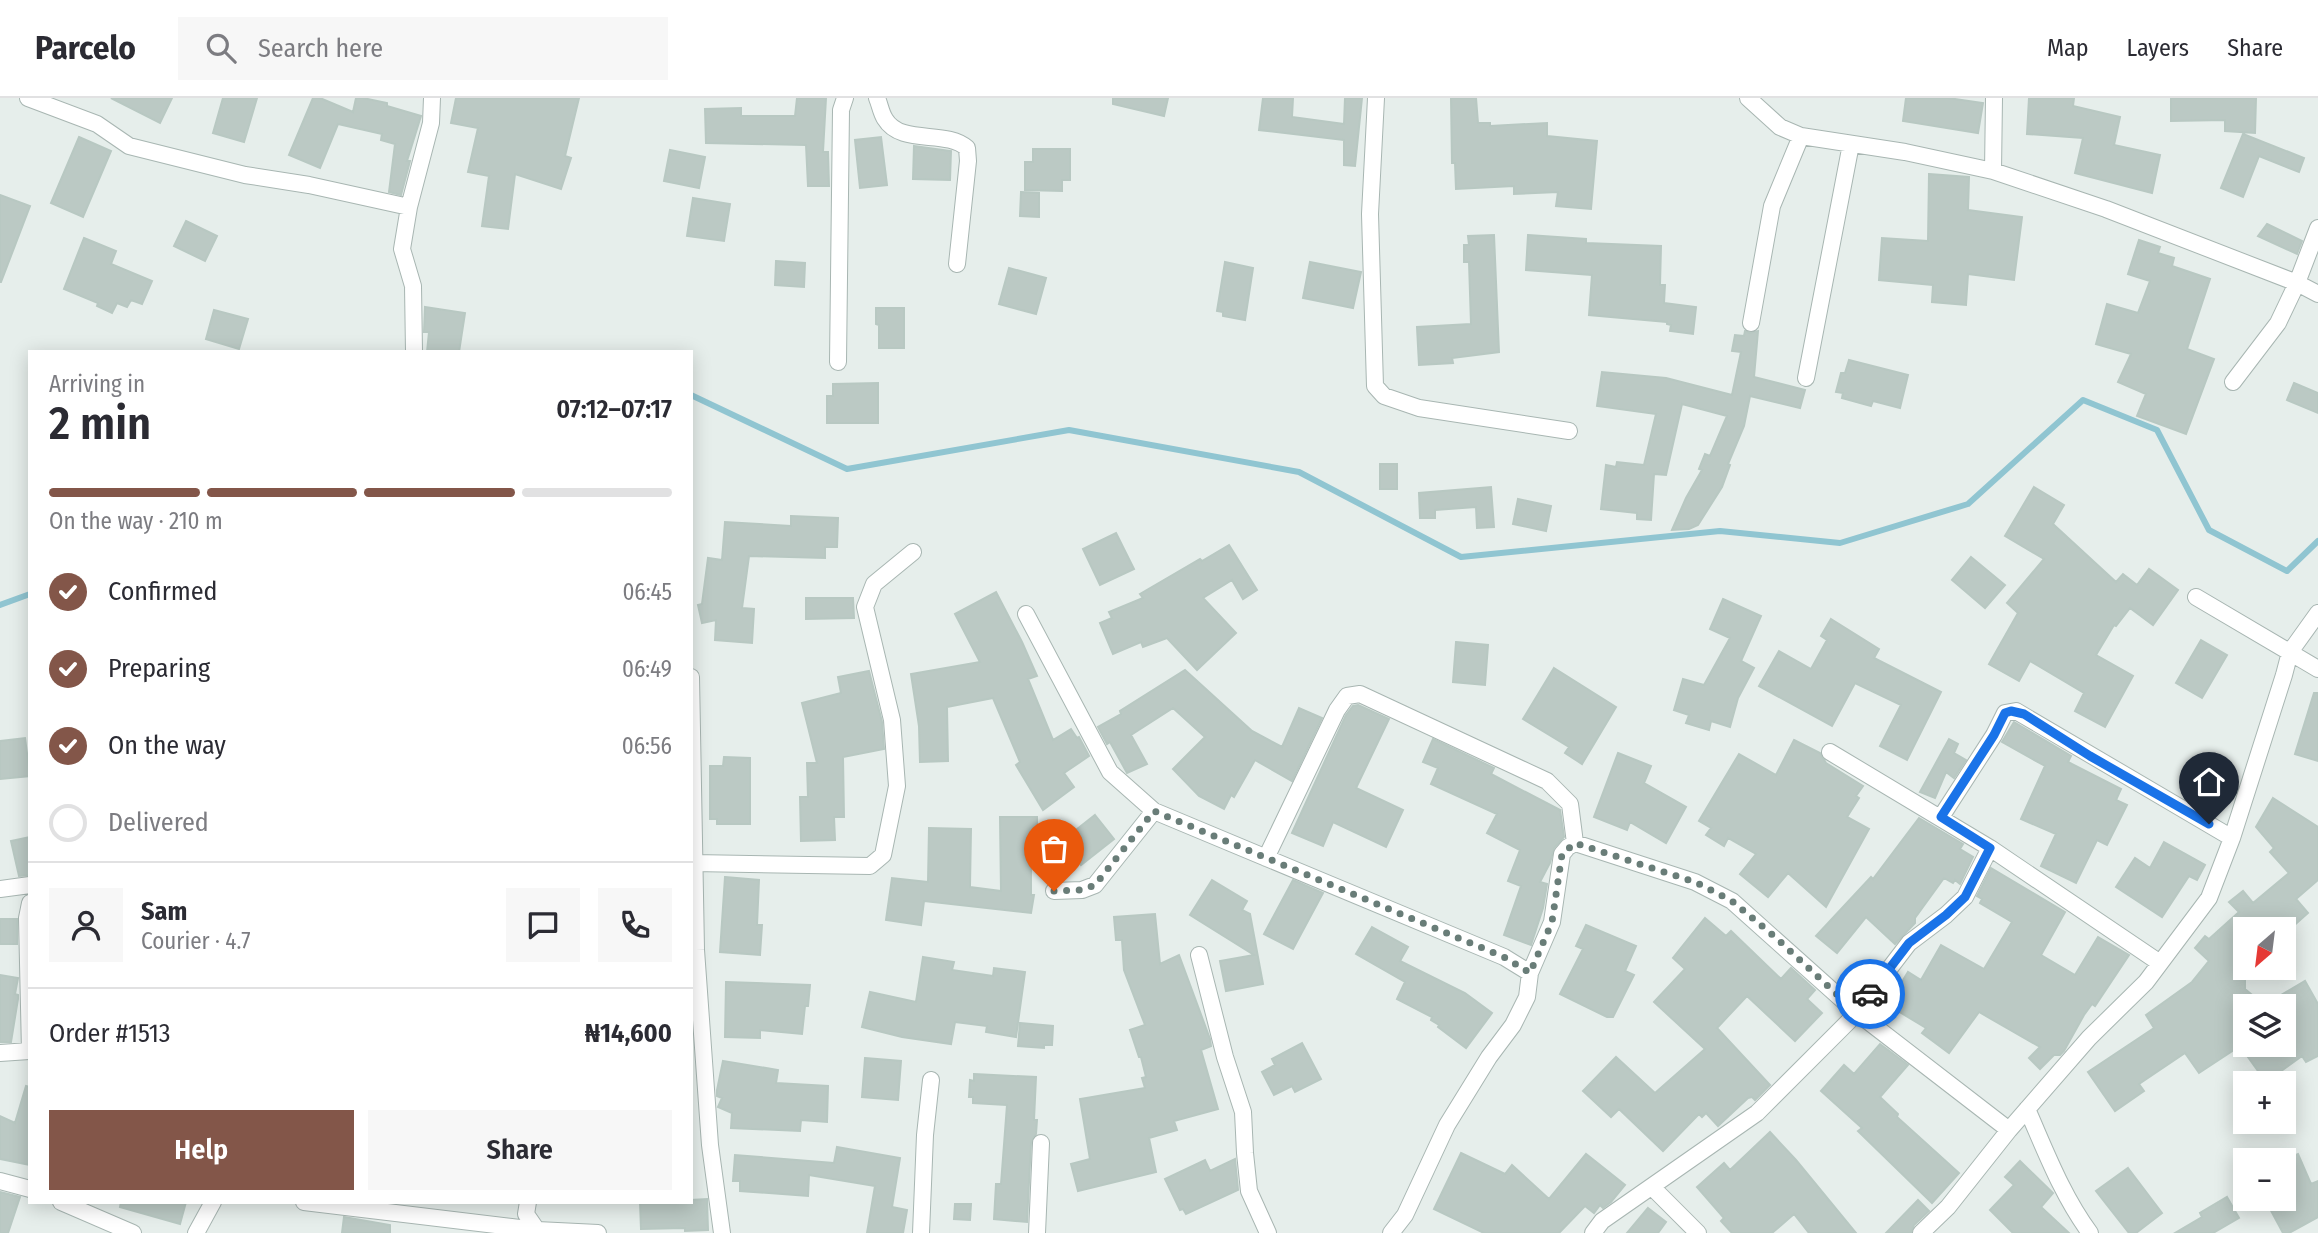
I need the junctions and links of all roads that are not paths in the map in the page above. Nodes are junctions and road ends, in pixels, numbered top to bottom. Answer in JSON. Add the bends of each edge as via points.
{"nodes":[{"id":1,"x":28,"y":98,"type":"edge"},
{"id":2,"x":432,"y":98,"type":"edge"},
{"id":3,"x":845,"y":98,"type":"edge"},
{"id":4,"x":877,"y":98,"type":"edge"},
{"id":5,"x":1376,"y":98,"type":"edge"},
{"id":6,"x":1748,"y":98,"type":"edge"},
{"id":7,"x":1994,"y":98,"type":"edge"},
{"id":8,"x":1801,"y":136,"type":"junction"},
{"id":9,"x":1851,"y":144,"type":"junction"},
{"id":10,"x":1993,"y":171,"type":"junction"},
{"id":11,"x":409,"y":207,"type":"junction"},
{"id":12,"x":2318,"y":228,"type":"edge"},
{"id":13,"x":957,"y":264,"type":"dead end"},
{"id":14,"x":2297,"y":283,"type":"junction"},
{"id":15,"x":2318,"y":294,"type":"edge"},
{"id":16,"x":1751,"y":323,"type":"dead end"},
{"id":17,"x":414,"y":350,"type":"edge"},
{"id":18,"x":838,"y":362,"type":"dead end"},
{"id":19,"x":1806,"y":378,"type":"dead end"},
{"id":20,"x":2233,"y":382,"type":"dead end"},
{"id":21,"x":1569,"y":431,"type":"dead end"},
{"id":22,"x":914,"y":552,"type":"dead end"},
{"id":23,"x":2196,"y":597,"type":"dead end"},
{"id":24,"x":2318,"y":613,"type":"edge"},
{"id":25,"x":1027,"y":614,"type":"dead end"},
{"id":26,"x":2290,"y":652,"type":"junction"},
{"id":27,"x":2318,"y":668,"type":"edge"},
{"id":28,"x":1830,"y":752,"type":"dead end"},
{"id":29,"x":1154,"y":811,"type":"junction"},
{"id":30,"x":1941,"y":817,"type":"junction"},
{"id":31,"x":2232,"y":838,"type":"junction"},
{"id":32,"x":1575,"y":843,"type":"junction"},
{"id":33,"x":1990,"y":848,"type":"junction"},
{"id":34,"x":1266,"y":858,"type":"junction"},
{"id":35,"x":693,"y":863,"type":"edge"},
{"id":36,"x":28,"y":885,"type":"edge"},
{"id":37,"x":0,"y":889,"type":"edge"},
{"id":38,"x":1054,"y":891,"type":"dead end"},
{"id":39,"x":28,"y":914,"type":"edge"},
{"id":40,"x":693,"y":950,"type":"edge"},
{"id":41,"x":1199,"y":955,"type":"dead end"},
{"id":42,"x":2161,"y":963,"type":"junction"},
{"id":43,"x":1530,"y":973,"type":"junction"},
{"id":44,"x":28,"y":985,"type":"edge"},
{"id":45,"x":1856,"y":1012,"type":"junction"},
{"id":46,"x":28,"y":1051,"type":"edge"},
{"id":47,"x":0,"y":1053,"type":"edge"},
{"id":48,"x":931,"y":1080,"type":"dead end"},
{"id":49,"x":2027,"y":1109,"type":"junction"},
{"id":50,"x":2009,"y":1130,"type":"junction"},
{"id":51,"x":1041,"y":1143,"type":"dead end"},
{"id":52,"x":0,"y":1181,"type":"edge"},
{"id":53,"x":28,"y":1184,"type":"edge"},
{"id":54,"x":1652,"y":1187,"type":"junction"},
{"id":55,"x":66,"y":1204,"type":"edge"},
{"id":56,"x":212,"y":1204,"type":"edge"},
{"id":57,"x":333,"y":1204,"type":"edge"},
{"id":58,"x":528,"y":1204,"type":"edge"},
{"id":59,"x":537,"y":1230,"type":"junction"},
{"id":60,"x":133,"y":1233,"type":"edge"},
{"id":61,"x":196,"y":1233,"type":"edge"},
{"id":62,"x":598,"y":1233,"type":"edge"},
{"id":63,"x":722,"y":1233,"type":"edge"},
{"id":64,"x":921,"y":1233,"type":"edge"},
{"id":65,"x":1037,"y":1233,"type":"edge"},
{"id":66,"x":1268,"y":1233,"type":"edge"},
{"id":67,"x":1391,"y":1233,"type":"edge"},
{"id":68,"x":1593,"y":1233,"type":"edge"},
{"id":69,"x":1698,"y":1233,"type":"edge"},
{"id":70,"x":1921,"y":1233,"type":"edge"},
{"id":71,"x":2090,"y":1233,"type":"edge"}],
"edges":[{"from":1,"to":11,"type":"street","via":[[97,124],[129,146],[245,175]]},
{"from":2,"to":11,"type":"street","via":[[431,123]]},
{"from":3,"to":18,"type":"street","via":[[841,110]]},
{"from":4,"to":13,"type":"street","via":[[885,121],[898,130],[960,141],[967,148]]},
{"from":5,"to":21,"type":"street","via":[[1370,214],[1375,386],[1384,396],[1419,408]]},
{"from":6,"to":8,"type":"street","via":[[1780,127]]},
{"from":7,"to":10,"type":"street"},
{"from":8,"to":9,"type":"street"},
{"from":8,"to":16,"type":"street","via":[[1772,206]]},
{"from":9,"to":10,"type":"street"},
{"from":9,"to":19,"type":"street"},
{"from":10,"to":14,"type":"street"},
{"from":11,"to":17,"type":"street","via":[[402,249],[413,286]]},
{"from":12,"to":14,"type":"street"},
{"from":14,"to":15,"type":"street"},
{"from":14,"to":20,"type":"street","via":[[2278,323]]},
{"from":22,"to":35,"type":"street","via":[[874,584],[864,607],[892,720],[897,786],[883,855],[870,866]]},
{"from":23,"to":26,"type":"street"},
{"from":24,"to":26,"type":"street"},
{"from":25,"to":29,"type":"street","via":[[1111,772]]},
{"from":26,"to":27,"type":"street"},
{"from":26,"to":31,"type":"street"},
{"from":28,"to":30,"type":"street"},
{"from":29,"to":34,"type":"street"},
{"from":29,"to":38,"type":"street","via":[[1095,885]]},
{"from":30,"to":31,"type":"street","via":[[2005,713],[2016,711]]},
{"from":30,"to":33,"type":"street"},
{"from":31,"to":42,"type":"street","via":[[2209,898]]},
{"from":32,"to":34,"type":"street","via":[[1570,804],[1547,781],[1360,694],[1347,696],[1337,710]]},
{"from":32,"to":43,"type":"street","via":[[1562,854],[1552,922]]},
{"from":32,"to":45,"type":"street","via":[[1695,882],[1732,901]]},
{"from":33,"to":42,"type":"street"},
{"from":33,"to":45,"type":"street","via":[[1965,897],[1909,943]]},
{"from":34,"to":43,"type":"street","via":[[1504,957]]},
{"from":35,"to":40,"type":"street"},
{"from":36,"to":37,"type":"street"},
{"from":39,"to":44,"type":"street"},
{"from":40,"to":63,"type":"street"},
{"from":41,"to":66,"type":"street","via":[[1244,1112],[1250,1191]]},
{"from":42,"to":49,"type":"street"},
{"from":43,"to":67,"type":"street","via":[[1527,997],[1518,1016],[1447,1125],[1405,1216]]},
{"from":45,"to":50,"type":"street"},
{"from":45,"to":54,"type":"street","via":[[1757,1114]]},
{"from":46,"to":47,"type":"street"},
{"from":48,"to":64,"type":"street"},
{"from":49,"to":50,"type":"street"},
{"from":49,"to":71,"type":"street","via":[[2058,1182]]},
{"from":50,"to":70,"type":"street","via":[[1948,1207]]},
{"from":51,"to":65,"type":"street"},
{"from":52,"to":53,"type":"street"},
{"from":54,"to":68,"type":"street","via":[[1602,1221]]},
{"from":54,"to":69,"type":"street"},
{"from":55,"to":60,"type":"street"},
{"from":56,"to":61,"type":"street"},
{"from":57,"to":59,"type":"street"},
{"from":58,"to":59,"type":"street","via":[[526,1214]]},
{"from":59,"to":62,"type":"street"}]}
